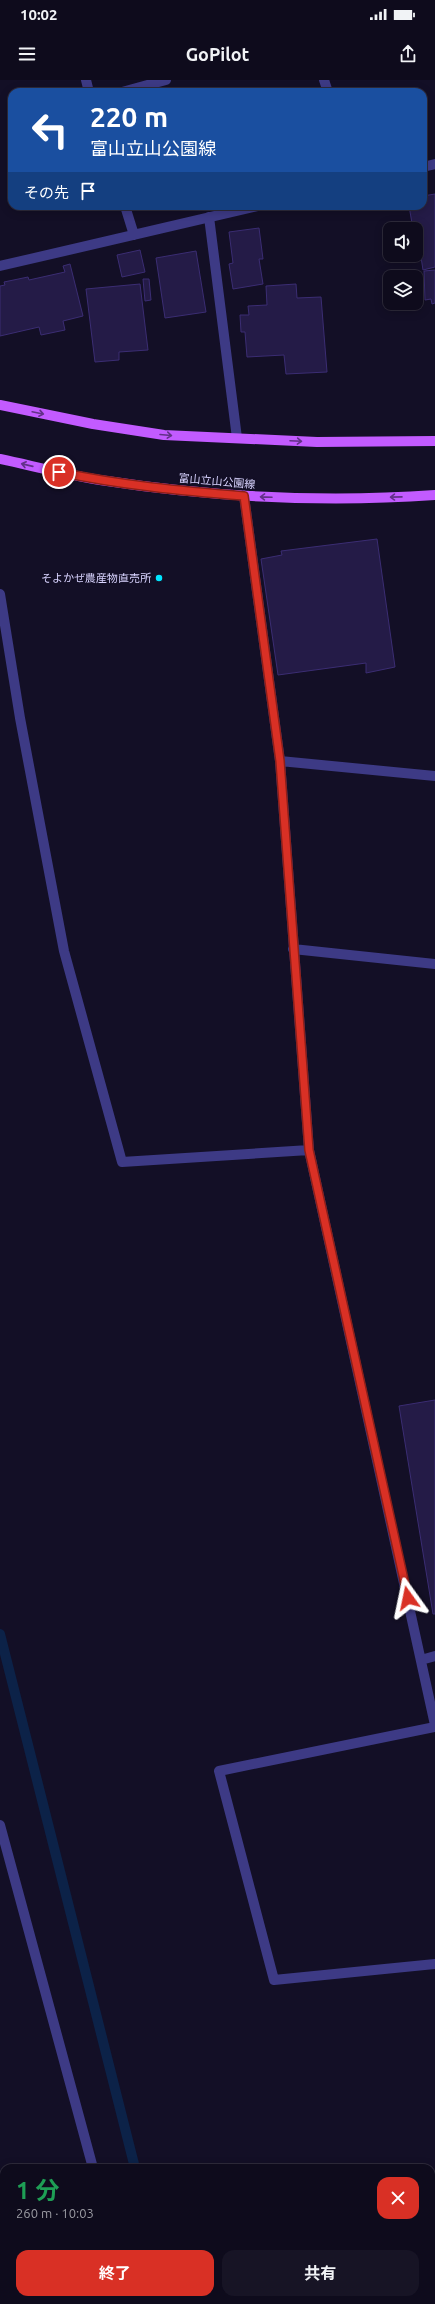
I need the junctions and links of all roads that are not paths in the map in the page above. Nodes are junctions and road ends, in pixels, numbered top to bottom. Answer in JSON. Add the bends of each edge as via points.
{"nodes":[{"id":1,"x":166,"y":80,"type":"edge"},
{"id":2,"x":137,"y":88,"type":"edge"},
{"id":3,"x":126,"y":210,"type":"edge"},
{"id":4,"x":240,"y":210,"type":"edge"},
{"id":5,"x":209,"y":217,"type":"junction"},
{"id":6,"x":134,"y":235,"type":"junction"},
{"id":7,"x":0,"y":266,"type":"edge"},
{"id":8,"x":0,"y":405,"type":"edge"},
{"id":9,"x":236,"y":438,"type":"junction"},
{"id":10,"x":435,"y":441,"type":"edge"},
{"id":11,"x":0,"y":458,"type":"edge"},
{"id":12,"x":435,"y":495,"type":"edge"},
{"id":13,"x":244,"y":496,"type":"junction"},
{"id":14,"x":0,"y":594,"type":"edge"},
{"id":15,"x":280,"y":761,"type":"junction"},
{"id":16,"x":435,"y":776,"type":"edge"},
{"id":17,"x":293,"y":949,"type":"junction"},
{"id":18,"x":435,"y":964,"type":"edge"},
{"id":19,"x":309,"y":1150,"type":"junction"},
{"id":20,"x":435,"y":1656,"type":"edge"},
{"id":21,"x":421,"y":1660,"type":"junction"},
{"id":22,"x":435,"y":1726,"type":"edge"},
{"id":23,"x":0,"y":1825,"type":"edge"},
{"id":24,"x":435,"y":1964,"type":"edge"},
{"id":25,"x":92,"y":2164,"type":"edge"}],
"edges":[{"from":1,"to":2,"type":"street"},
{"from":3,"to":6,"type":"street"},
{"from":4,"to":5,"type":"street"},
{"from":5,"to":6,"type":"street"},
{"from":5,"to":9,"type":"street"},
{"from":6,"to":7,"type":"street"},
{"from":8,"to":9,"type":"main road","one_way":true,"via":[[164,435]]},
{"from":9,"to":10,"type":"main road","one_way":true,"via":[[317,442]]},
{"from":13,"to":11,"type":"main road","name":"富山立山公園線","one_way":true,"via":[[99,480]]},
{"from":12,"to":13,"type":"main road","name":"富山立山公園線","one_way":true,"via":[[317,499]]},
{"from":13,"to":15,"type":"street"},
{"from":14,"to":19,"type":"street","via":[[20,718],[64,951],[122,1162]]},
{"from":15,"to":16,"type":"street"},
{"from":15,"to":17,"type":"street"},
{"from":17,"to":18,"type":"street"},
{"from":17,"to":19,"type":"street"},
{"from":19,"to":21,"type":"street"},
{"from":20,"to":21,"type":"street"},
{"from":21,"to":22,"type":"street"},
{"from":22,"to":24,"type":"street","via":[[219,1771],[274,1980]]},
{"from":23,"to":25,"type":"street"}]}
